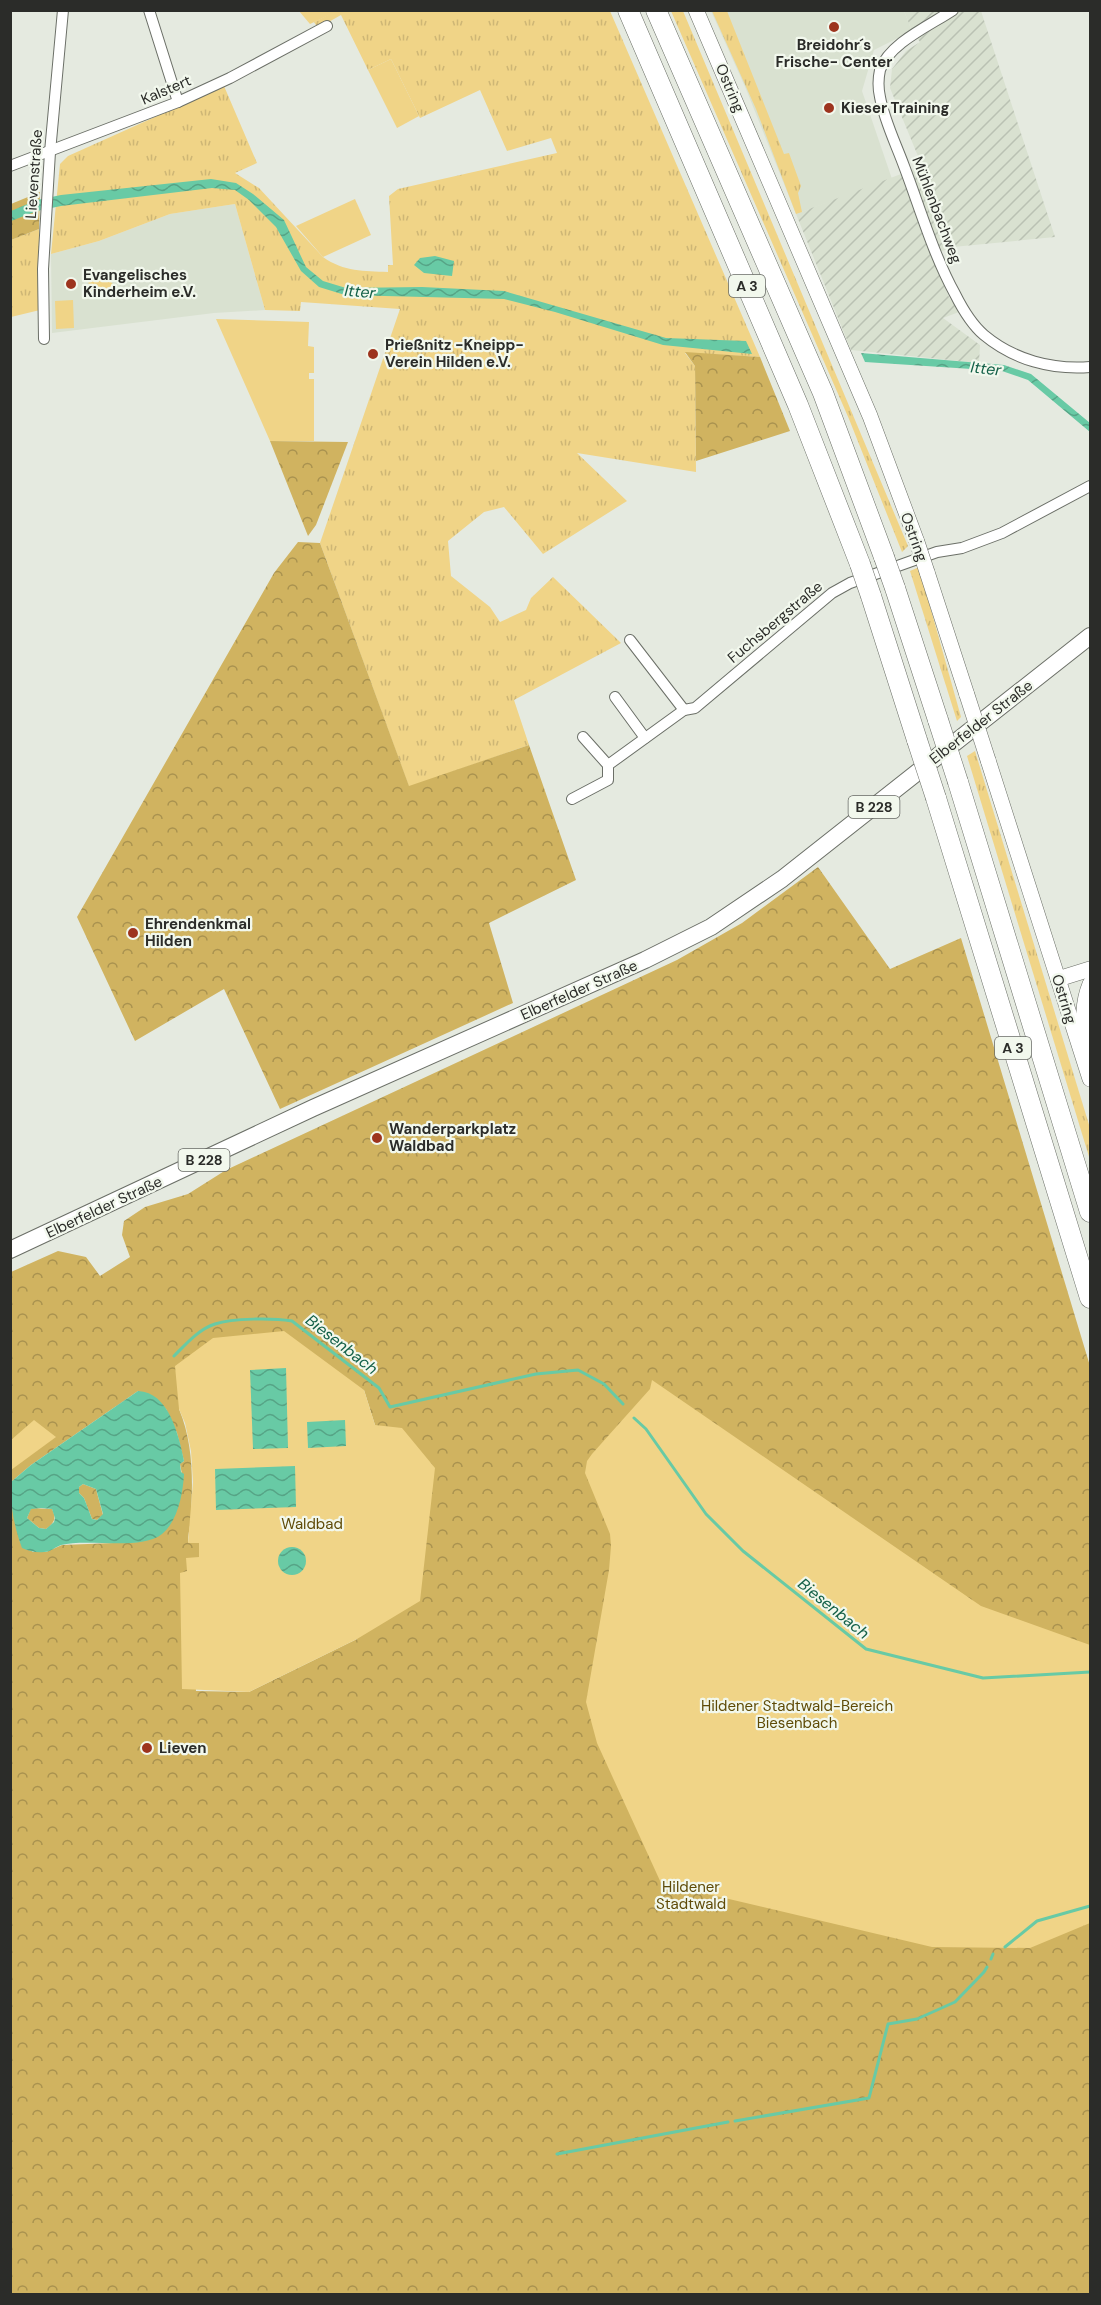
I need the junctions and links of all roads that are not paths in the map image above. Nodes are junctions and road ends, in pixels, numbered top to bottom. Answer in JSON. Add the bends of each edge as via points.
{"nodes":[{"id":1,"x":63,"y":10,"type":"edge"},
{"id":2,"x":148,"y":10,"type":"edge"},
{"id":3,"x":628,"y":10,"type":"edge"},
{"id":4,"x":656,"y":10,"type":"edge"},
{"id":5,"x":696,"y":10,"type":"edge"},
{"id":6,"x":953,"y":10,"type":"edge"},
{"id":7,"x":327,"y":27,"type":"dead end"},
{"id":8,"x":178,"y":102,"type":"junction"},
{"id":9,"x":50,"y":152,"type":"junction"},
{"id":10,"x":10,"y":166,"type":"edge"},
{"id":11,"x":44,"y":339,"type":"dead end"},
{"id":12,"x":1090,"y":368,"type":"edge"},
{"id":13,"x":1090,"y":486,"type":"edge"},
{"id":14,"x":1090,"y":636,"type":"edge"},
{"id":15,"x":630,"y":640,"type":"dead end"},
{"id":16,"x":615,"y":697,"type":"dead end"},
{"id":17,"x":684,"y":710,"type":"junction"},
{"id":18,"x":583,"y":737,"type":"dead end"},
{"id":19,"x":645,"y":738,"type":"junction"},
{"id":20,"x":608,"y":765,"type":"junction"},
{"id":21,"x":572,"y":799,"type":"dead end"},
{"id":22,"x":1090,"y":969,"type":"edge"},
{"id":23,"x":1058,"y":979,"type":"junction"},
{"id":24,"x":1090,"y":984,"type":"edge"},
{"id":25,"x":1089,"y":1073,"type":"edge"},
{"id":26,"x":1090,"y":1212,"type":"edge"},
{"id":27,"x":10,"y":1250,"type":"edge"},
{"id":28,"x":1090,"y":1298,"type":"edge"}],
"edges":[{"from":1,"to":9,"type":"street","name":"Lievenstraße"},
{"from":2,"to":8,"type":"street"},
{"from":3,"to":28,"type":"highway","number":"A 3","bridge":true,"via":[[798,405],[860,564]]},
{"from":4,"to":26,"type":"highway","number":"A 3","bridge":true,"via":[[823,393],[896,588]]},
{"from":5,"to":23,"type":"main road","name":"Ostring","bridge":true,"via":[[870,416],[917,542]]},
{"from":6,"to":12,"type":"street","name":"Mühlenbachweg","via":[[892,51],[883,63],[878,81],[880,98],[931,238],[954,292],[983,334],[1005,350],[1029,360],[1054,367]]},
{"from":7,"to":8,"type":"street","name":"Kalstert"},
{"from":8,"to":9,"type":"street","name":"Kalstert"},
{"from":9,"to":10,"type":"street","name":"Kalstert"},
{"from":9,"to":11,"type":"street","name":"Lievenstraße","via":[[43,269]]},
{"from":13,"to":17,"type":"street","name":"Fuchsbergstraße","via":[[1002,533],[849,583],[694,708]]},
{"from":14,"to":27,"type":"main road","name":"Elberfelder Straße","number":"B 228","via":[[782,879],[711,927]]},
{"from":15,"to":17,"type":"street"},
{"from":16,"to":19,"type":"street"},
{"from":17,"to":19,"type":"street","name":"Fuchsbergstraße"},
{"from":18,"to":20,"type":"street"},
{"from":19,"to":20,"type":"street","name":"Fuchsbergstraße"},
{"from":20,"to":21,"type":"street","name":"Fuchsbergstraße","via":[[608,780]]},
{"from":22,"to":23,"type":"main road"},
{"from":23,"to":25,"type":"main road","name":"Ostring"},
{"from":24,"to":25,"type":"main road","via":[[1082,1016]]}]}
